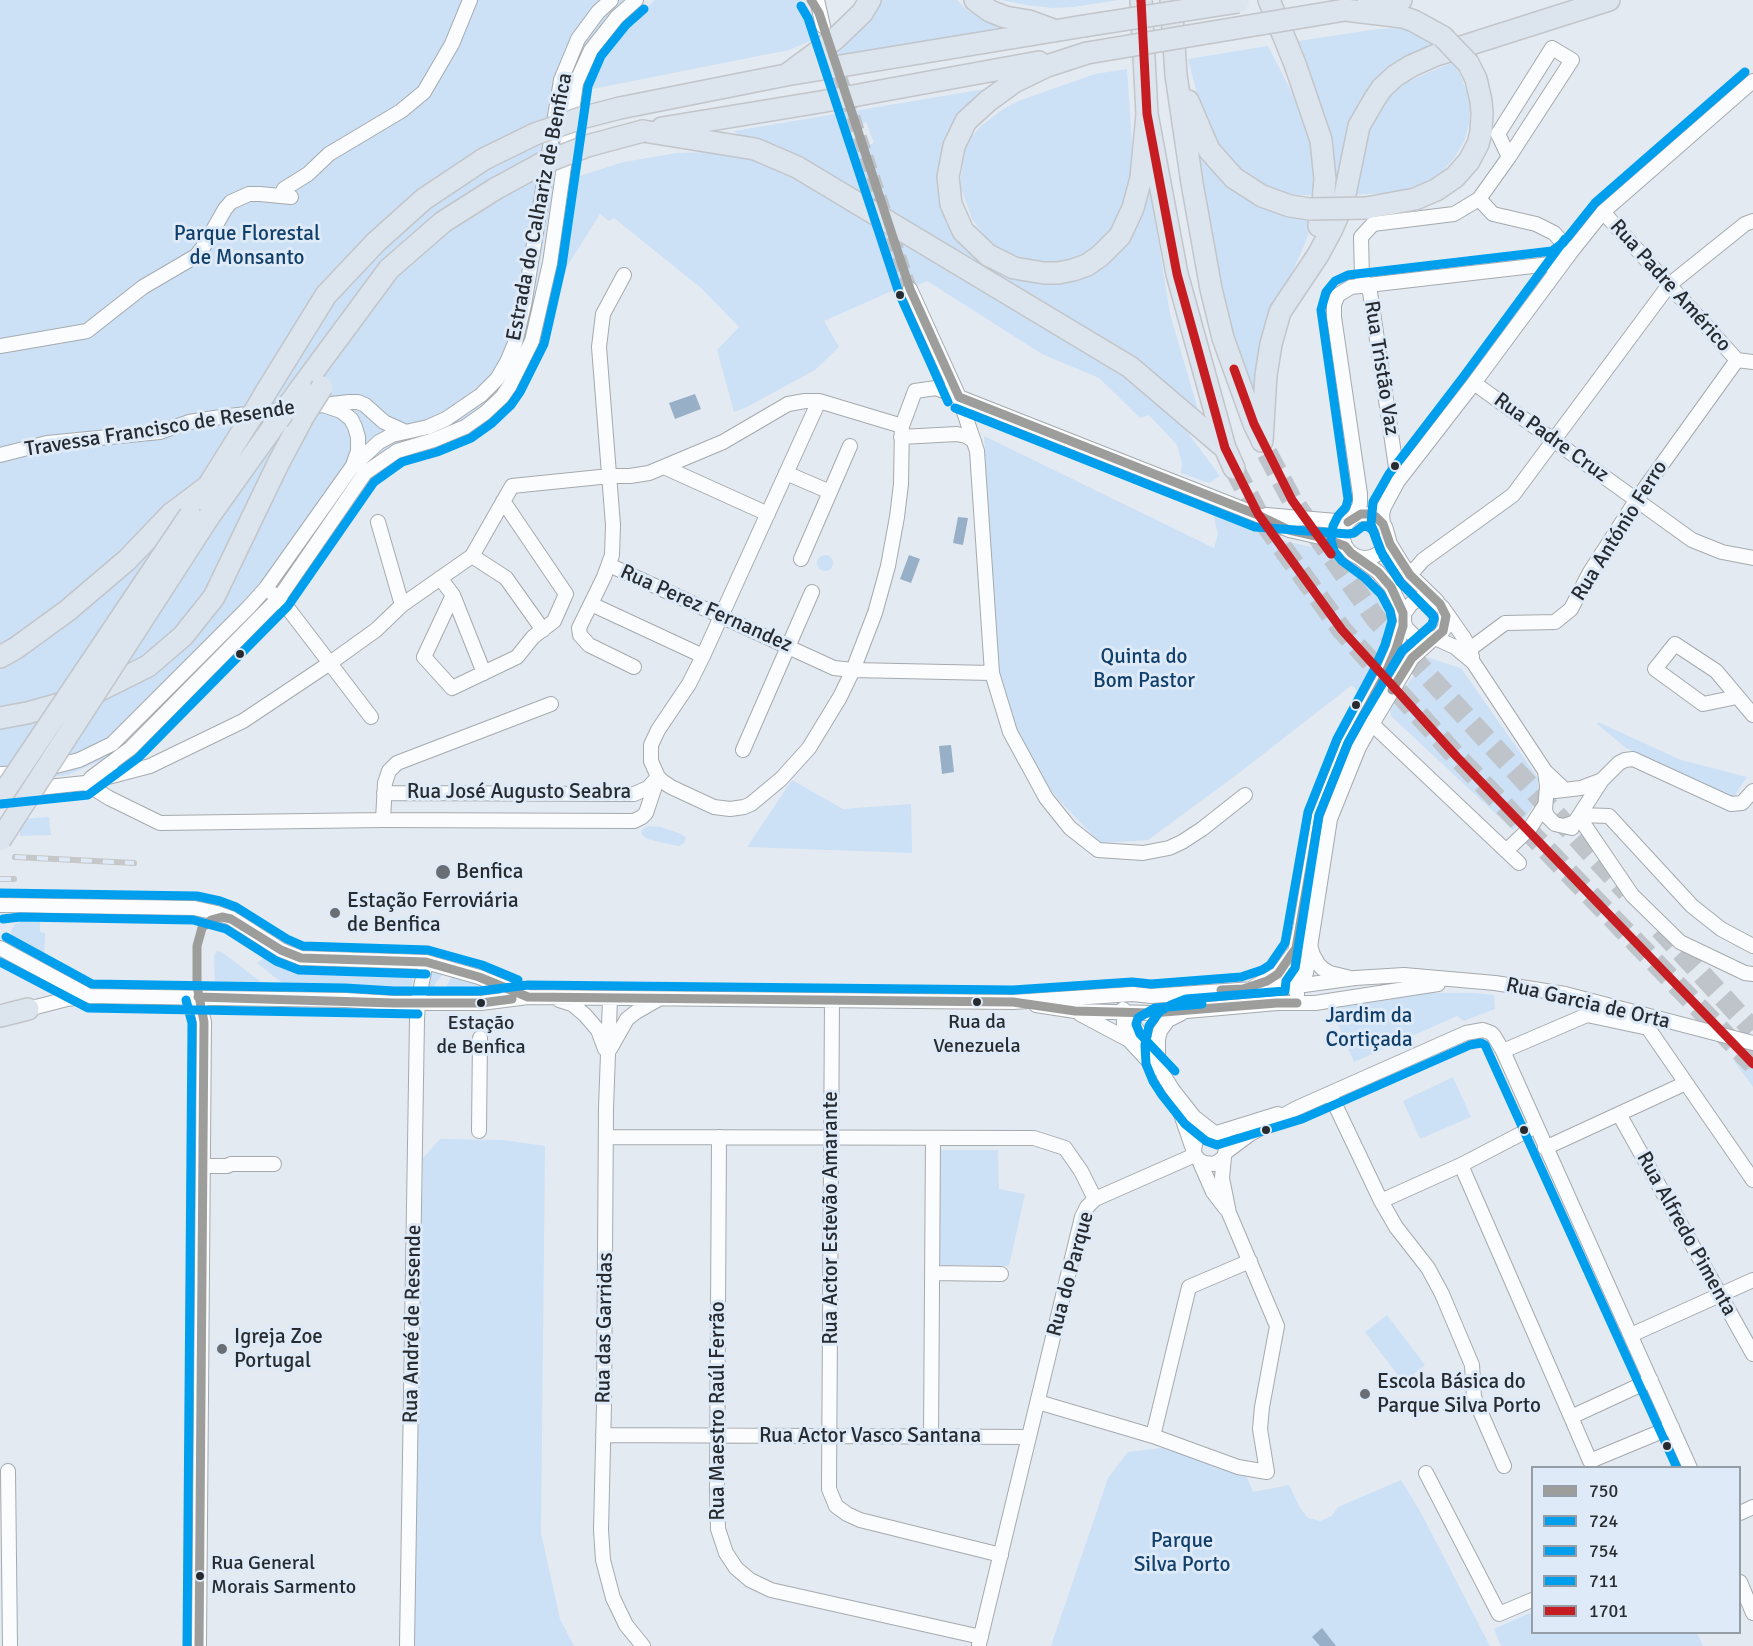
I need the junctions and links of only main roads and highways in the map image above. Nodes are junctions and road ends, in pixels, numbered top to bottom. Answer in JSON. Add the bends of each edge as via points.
{"nodes":[{"id":1,"x":870,"y":0,"type":"edge"},
{"id":2,"x":975,"y":0,"type":"edge"},
{"id":3,"x":1141,"y":0,"type":"edge"},
{"id":4,"x":1171,"y":0,"type":"edge"},
{"id":5,"x":1248,"y":0,"type":"edge"},
{"id":6,"x":1269,"y":0,"type":"edge"},
{"id":7,"x":1401,"y":0,"type":"edge"},
{"id":8,"x":1609,"y":0,"type":"edge"},
{"id":9,"x":1345,"y":10,"type":"junction"},
{"id":10,"x":1054,"y":31,"type":"junction"},
{"id":11,"x":1087,"y":53,"type":"junction"},
{"id":12,"x":786,"y":75,"type":"junction"},
{"id":13,"x":1176,"y":75,"type":"junction"},
{"id":14,"x":1147,"y":114,"type":"junction"},
{"id":15,"x":643,"y":131,"type":"junction"},
{"id":16,"x":1303,"y":275,"type":"junction"},
{"id":17,"x":315,"y":393,"type":"junction"},
{"id":18,"x":1225,"y":448,"type":"junction"},
{"id":19,"x":1234,"y":468,"type":"tunnel mouth"},
{"id":20,"x":207,"y":488,"type":"junction"},
{"id":21,"x":199,"y":516,"type":"junction"},
{"id":22,"x":0,"y":657,"type":"edge"},
{"id":23,"x":0,"y":718,"type":"edge"},
{"id":24,"x":0,"y":798,"type":"edge"},
{"id":25,"x":0,"y":840,"type":"edge"},
{"id":26,"x":28,"y":1010,"type":"road end"},
{"id":27,"x":0,"y":1016,"type":"edge"}],
"edges":[{"from":1,"to":12,"type":"highway","via":[[835,39]]},
{"from":2,"to":10,"type":"highway","via":[[1005,17]]},
{"from":3,"to":14,"type":"highway"},
{"from":4,"to":13,"type":"highway"},
{"from":5,"to":10,"type":"highway","bridge":true},
{"from":6,"to":16,"type":"highway","via":[[1321,140],[1325,179],[1322,213]]},
{"from":7,"to":9,"type":"highway"},
{"from":8,"to":16,"type":"highway","via":[[1436,55],[1395,76],[1374,100],[1359,126],[1343,204],[1318,255]]},
{"from":9,"to":11,"type":"highway","bridge":true},
{"from":9,"to":13,"type":"highway","bridge":true,"via":[[1414,21],[1443,37],[1468,63],[1481,101],[1478,144],[1455,177],[1436,190],[1369,216],[1290,206],[1263,196],[1234,178],[1209,150]]},
{"from":10,"to":12,"type":"highway"},
{"from":11,"to":14,"type":"highway","via":[[1014,82],[966,121],[954,146],[948,177],[951,204],[963,231],[988,255],[1014,268],[1058,273],[1087,265],[1120,236],[1133,208],[1141,178]]},
{"from":11,"to":15,"type":"highway"},
{"from":12,"to":20,"type":"highway","bridge":true,"via":[[581,118],[535,134],[484,159],[424,199],[376,242],[326,296]]},
{"from":13,"to":16,"type":"highway","via":[[1211,289],[1227,348],[1264,447],[1271,344],[1280,312]]},
{"from":14,"to":18,"type":"highway","via":[[1177,274]]},
{"from":15,"to":17,"type":"highway","bridge":true,"via":[[541,164],[443,222],[389,269],[333,346]]},
{"from":15,"to":18,"type":"highway","via":[[755,149],[797,167],[1130,368]]},
{"from":17,"to":21,"type":"highway","bridge":true,"via":[[278,420]]},
{"from":17,"to":23,"type":"highway","bridge":true,"via":[[214,597],[183,636],[148,666],[88,696]]},
{"from":18,"to":19,"type":"highway"},
{"from":20,"to":21,"type":"highway"},
{"from":20,"to":22,"type":"highway","via":[[171,514],[127,560],[67,611]]},
{"from":21,"to":24,"type":"highway","bridge":true},
{"from":21,"to":25,"type":"highway","bridge":true},
{"from":26,"to":27,"type":"highway"}]}
